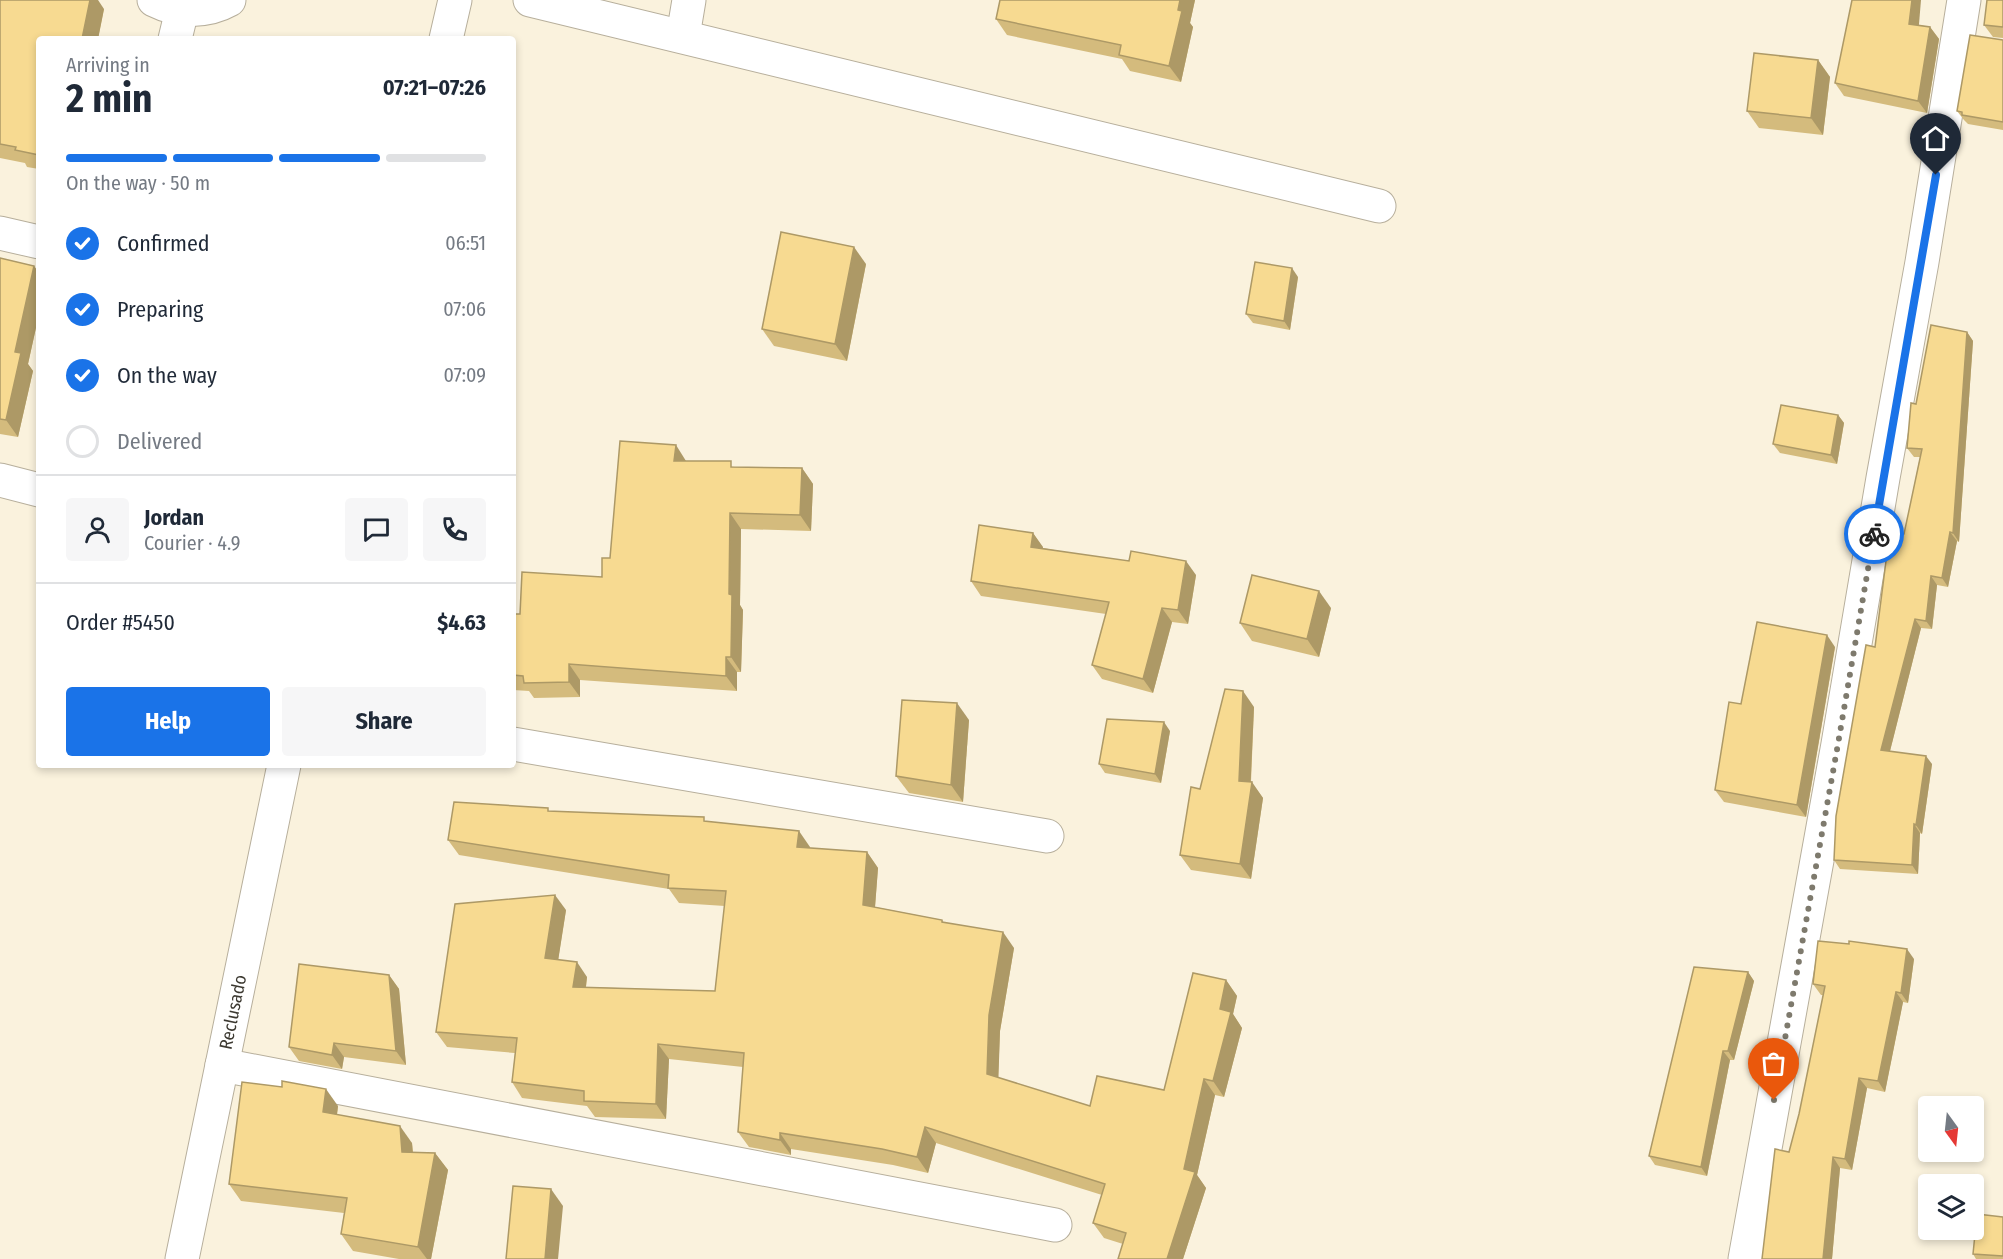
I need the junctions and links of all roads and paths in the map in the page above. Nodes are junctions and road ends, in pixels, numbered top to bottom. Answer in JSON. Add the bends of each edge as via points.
{"nodes":[{"id":1,"x":229,"y":0,"type":"edge"},
{"id":2,"x":455,"y":0,"type":"edge"},
{"id":3,"x":530,"y":0,"type":"edge"},
{"id":4,"x":689,"y":0,"type":"edge"},
{"id":5,"x":1964,"y":0,"type":"edge"},
{"id":6,"x":170,"y":16,"type":"edge"},
{"id":7,"x":447,"y":36,"type":"edge"},
{"id":8,"x":683,"y":36,"type":"junction"},
{"id":9,"x":1379,"y":206,"type":"dead end"},
{"id":10,"x":0,"y":233,"type":"edge"},
{"id":11,"x":36,"y":241,"type":"edge"},
{"id":12,"x":0,"y":480,"type":"edge"},
{"id":13,"x":36,"y":488,"type":"edge"},
{"id":14,"x":516,"y":745,"type":"edge"},
{"id":15,"x":283,"y":768,"type":"edge"},
{"id":16,"x":1047,"y":836,"type":"dead end"},
{"id":17,"x":222,"y":1065,"type":"junction"},
{"id":18,"x":1055,"y":1226,"type":"dead end"},
{"id":19,"x":182,"y":1259,"type":"edge"},
{"id":20,"x":1744,"y":1259,"type":"edge"}],
"edges":[{"from":1,"to":6,"type":"street"},
{"from":2,"to":7,"type":"street"},
{"from":3,"to":8,"type":"street"},
{"from":4,"to":8,"type":"street"},
{"from":5,"to":20,"type":"street","via":[[1834,767]]},
{"from":8,"to":9,"type":"street"},
{"from":10,"to":11,"type":"street"},
{"from":12,"to":13,"type":"street"},
{"from":14,"to":16,"type":"street"},
{"from":15,"to":17,"type":"street","name":"Reclusado"},
{"from":17,"to":18,"type":"street"},
{"from":17,"to":19,"type":"street","name":"Reclusado"}]}
